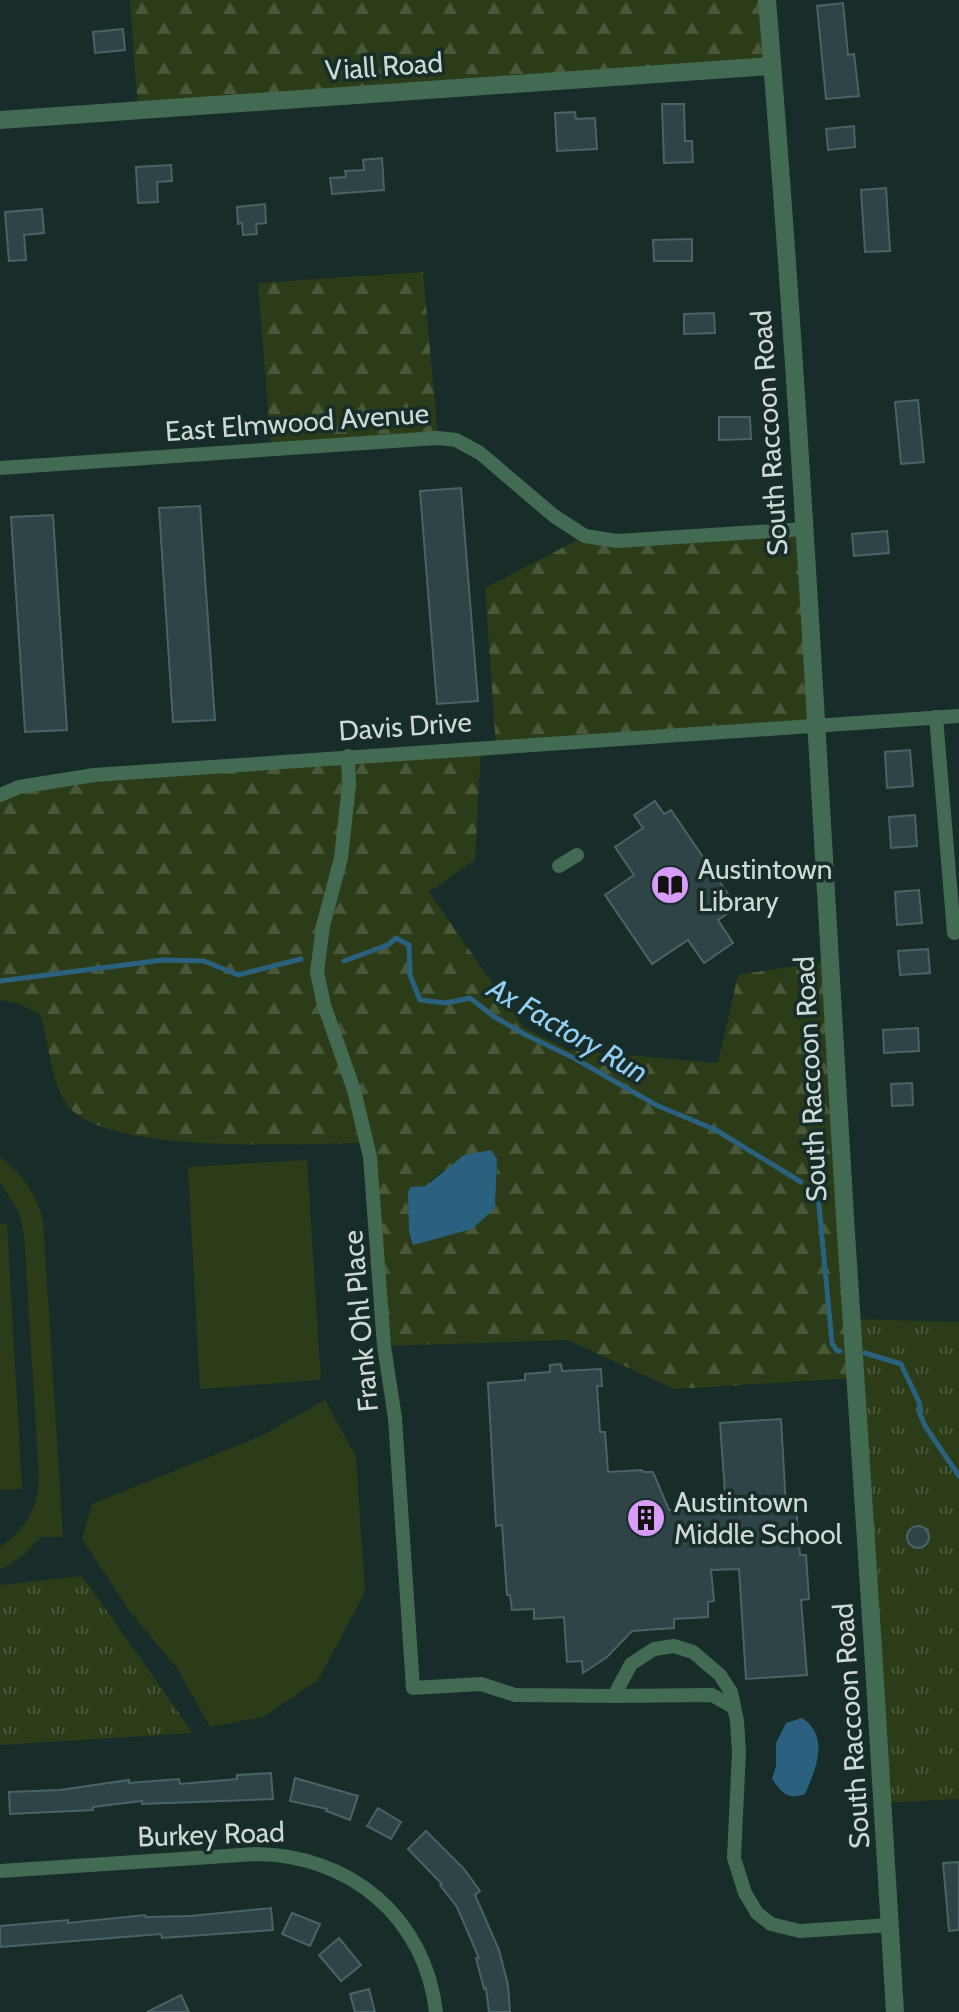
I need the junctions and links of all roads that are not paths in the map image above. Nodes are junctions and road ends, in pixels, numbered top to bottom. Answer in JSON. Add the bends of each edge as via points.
{"nodes":[{"id":1,"x":767,"y":0,"type":"edge"},
{"id":2,"x":772,"y":66,"type":"junction"},
{"id":3,"x":0,"y":120,"type":"edge"},
{"id":4,"x":0,"y":468,"type":"edge"},
{"id":5,"x":804,"y":529,"type":"junction"},
{"id":6,"x":959,"y":716,"type":"edge"},
{"id":7,"x":936,"y":717,"type":"junction"},
{"id":8,"x":817,"y":725,"type":"junction"},
{"id":9,"x":348,"y":756,"type":"junction"},
{"id":10,"x":0,"y":795,"type":"edge"},
{"id":11,"x":577,"y":855,"type":"dead end"},
{"id":12,"x":559,"y":866,"type":"dead end"},
{"id":13,"x":954,"y":933,"type":"dead end"},
{"id":14,"x":614,"y":1696,"type":"junction"},
{"id":15,"x":733,"y":1707,"type":"junction"},
{"id":16,"x":0,"y":1871,"type":"edge"},
{"id":17,"x":891,"y":1925,"type":"junction"},
{"id":18,"x":436,"y":2012,"type":"edge"},
{"id":19,"x":895,"y":2012,"type":"edge"}],
"edges":[{"from":1,"to":2,"type":"street","name":"South Raccoon Road"},
{"from":2,"to":3,"type":"street","name":"Viall Road"},
{"from":2,"to":5,"type":"street","name":"South Raccoon Road"},
{"from":4,"to":5,"type":"street","name":"East Elmwood Avenue","via":[[438,438],[456,440],[480,453],[566,526],[594,538]]},
{"from":5,"to":8,"type":"street","name":"South Raccoon Road"},
{"from":6,"to":7,"type":"street","name":"Davis Drive"},
{"from":7,"to":8,"type":"street","name":"Davis Drive"},
{"from":7,"to":13,"type":"street"},
{"from":8,"to":9,"type":"street","name":"Davis Drive"},
{"from":8,"to":17,"type":"street","name":"South Raccoon Road"},
{"from":9,"to":10,"type":"street","name":"Davis Drive","via":[[94,775]]},
{"from":9,"to":14,"type":"street","name":"Frank Ohl Place","via":[[341,858],[317,972],[370,1157],[413,1688],[481,1684],[515,1695]]},
{"from":11,"to":12,"type":"street"},
{"from":14,"to":15,"type":"street","name":"Frank Ohl Place","via":[[712,1695]]},
{"from":14,"to":15,"type":"street","via":[[631,1664],[654,1649],[674,1646],[693,1652],[720,1675]]},
{"from":15,"to":17,"type":"street","via":[[739,1752],[734,1858],[757,1913],[771,1924],[800,1931]]},
{"from":16,"to":18,"type":"street","name":"Burkey Road","via":[[256,1854],[307,1859],[368,1889],[401,1922],[429,1976]]},
{"from":17,"to":19,"type":"street","name":"South Raccoon Road"}]}
